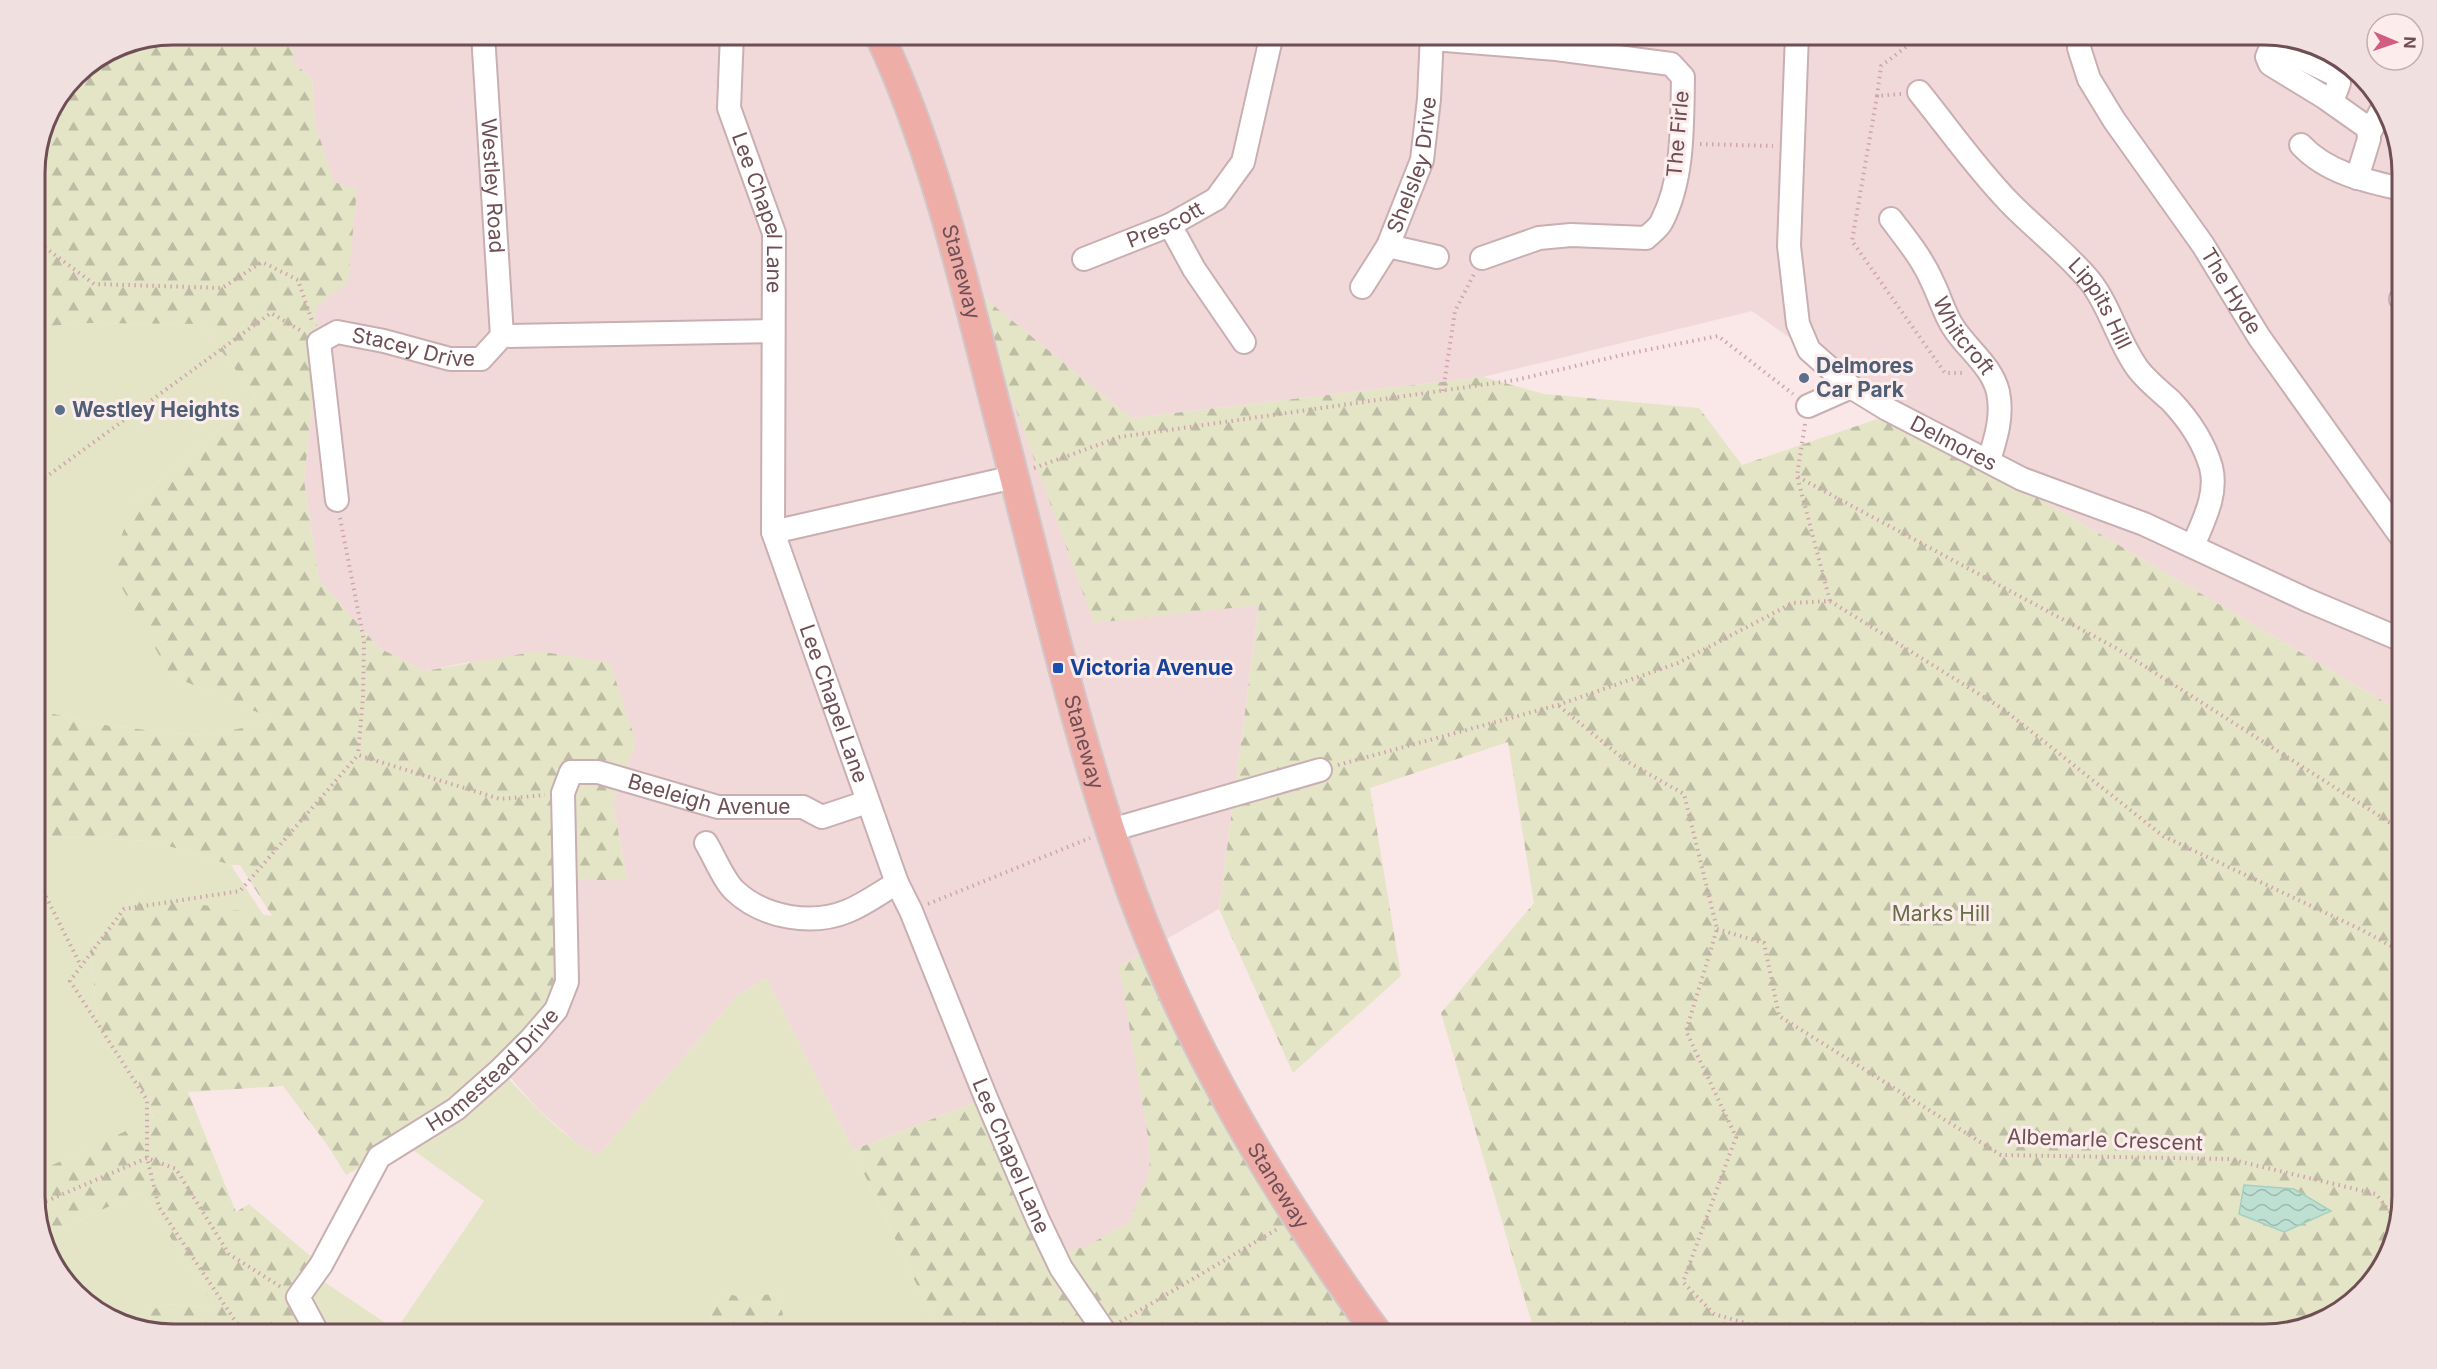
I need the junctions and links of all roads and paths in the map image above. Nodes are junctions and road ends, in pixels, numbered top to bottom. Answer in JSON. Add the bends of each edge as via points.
{"nodes":[{"id":1,"x":484,"y":45,"type":"edge"},
{"id":2,"x":732,"y":45,"type":"edge"},
{"id":3,"x":884,"y":45,"type":"edge"},
{"id":4,"x":1270,"y":45,"type":"edge"},
{"id":5,"x":1432,"y":45,"type":"edge"},
{"id":6,"x":1522,"y":45,"type":"edge"},
{"id":7,"x":1797,"y":45,"type":"edge"},
{"id":8,"x":1909,"y":45,"type":"edge"},
{"id":9,"x":2079,"y":45,"type":"edge"},
{"id":10,"x":2271,"y":45,"type":"edge"},
{"id":11,"x":1919,"y":92,"type":"dead end"},
{"id":12,"x":1878,"y":96,"type":"dead end"},
{"id":13,"x":2379,"y":115,"type":"edge"},
{"id":14,"x":2370,"y":132,"type":"junction"},
{"id":15,"x":1681,"y":143,"type":"junction"},
{"id":16,"x":2301,"y":145,"type":"dead end"},
{"id":17,"x":1792,"y":147,"type":"junction"},
{"id":18,"x":2357,"y":178,"type":"junction"},
{"id":19,"x":2392,"y":187,"type":"edge"},
{"id":20,"x":1891,"y":219,"type":"dead end"},
{"id":21,"x":1170,"y":225,"type":"junction"},
{"id":22,"x":1388,"y":246,"type":"junction"},
{"id":23,"x":45,"y":247,"type":"edge"},
{"id":24,"x":1437,"y":257,"type":"dead end"},
{"id":25,"x":1482,"y":258,"type":"joint"},
{"id":26,"x":1084,"y":259,"type":"dead end"},
{"id":27,"x":1362,"y":286,"type":"dead end"},
{"id":28,"x":773,"y":331,"type":"junction"},
{"id":29,"x":502,"y":336,"type":"junction"},
{"id":30,"x":319,"y":342,"type":"junction"},
{"id":31,"x":1244,"y":342,"type":"dead end"},
{"id":32,"x":1851,"y":387,"type":"junction"},
{"id":33,"x":1443,"y":391,"type":"junction"},
{"id":34,"x":1808,"y":406,"type":"junction"},
{"id":35,"x":1055,"y":459,"type":"dead end"},
{"id":36,"x":1989,"y":460,"type":"junction"},
{"id":37,"x":1797,"y":476,"type":"junction"},
{"id":38,"x":1014,"y":477,"type":"junction"},
{"id":39,"x":45,"y":478,"type":"edge"},
{"id":40,"x":337,"y":500,"type":"joint"},
{"id":41,"x":2392,"y":524,"type":"edge"},
{"id":42,"x":773,"y":532,"type":"junction"},
{"id":43,"x":2193,"y":546,"type":"junction"},
{"id":44,"x":1830,"y":601,"type":"junction"},
{"id":45,"x":2392,"y":636,"type":"edge"},
{"id":46,"x":1558,"y":705,"type":"junction"},
{"id":47,"x":358,"y":755,"type":"junction"},
{"id":48,"x":1320,"y":770,"type":"joint"},
{"id":49,"x":563,"y":793,"type":"junction"},
{"id":50,"x":867,"y":802,"type":"junction"},
{"id":51,"x":2392,"y":822,"type":"edge"},
{"id":52,"x":1111,"y":830,"type":"junction"},
{"id":53,"x":706,"y":843,"type":"dead end"},
{"id":54,"x":897,"y":883,"type":"junction"},
{"id":55,"x":45,"y":895,"type":"edge"},
{"id":56,"x":911,"y":911,"type":"junction"},
{"id":57,"x":1717,"y":929,"type":"junction"},
{"id":58,"x":2392,"y":946,"type":"edge"},
{"id":59,"x":81,"y":966,"type":"junction"},
{"id":60,"x":147,"y":1158,"type":"junction"},
{"id":61,"x":45,"y":1202,"type":"edge"},
{"id":62,"x":2391,"y":1213,"type":"edge"},
{"id":63,"x":1298,"y":1217,"type":"junction"},
{"id":64,"x":298,"y":1297,"type":"junction"},
{"id":65,"x":237,"y":1324,"type":"edge"},
{"id":66,"x":312,"y":1324,"type":"edge"},
{"id":67,"x":1099,"y":1324,"type":"edge"},
{"id":68,"x":1120,"y":1324,"type":"edge"},
{"id":69,"x":1370,"y":1324,"type":"edge"},
{"id":70,"x":1747,"y":1324,"type":"edge"}],
"edges":[{"from":1,"to":29,"type":"street","name":"Westley Road"},
{"from":2,"to":28,"type":"street","name":"Lee Chapel Lane","via":[[729,108],[774,233]]},
{"from":3,"to":38,"type":"main road","name":"Staneway","via":[[935,183]]},
{"from":4,"to":21,"type":"street","name":"Prescott","via":[[1243,162],[1216,199]]},
{"from":5,"to":22,"type":"street","name":"Shelsley Drive","via":[[1422,160]]},
{"from":6,"to":15,"type":"street","name":"The Firle","via":[[1671,64],[1683,77]]},
{"from":7,"to":17,"type":"street","name":"Delmores"},
{"from":8,"to":12,"type":"path","via":[[1881,66]]},
{"from":9,"to":41,"type":"street","name":"The Hyde","via":[[2089,79],[2114,120],[2203,245],[2265,346]]},
{"from":10,"to":14,"type":"street","via":[[2267,57],[2270,64],[2365,124]]},
{"from":11,"to":43,"type":"street","name":"Lippits Hill","via":[[1993,186],[2091,282],[2139,370],[2188,421],[2211,467],[2213,485],[2209,507]]},
{"from":13,"to":14,"type":"street"},
{"from":14,"to":18,"type":"street"},
{"from":15,"to":17,"type":"path"},
{"from":15,"to":25,"type":"street","name":"The Firle","via":[[1674,188],[1662,223],[1646,238],[1539,238]]},
{"from":16,"to":18,"type":"street","via":[[2313,158]]},
{"from":17,"to":32,"type":"street","name":"Delmores","via":[[1790,246],[1798,324],[1809,350]]},
{"from":18,"to":19,"type":"street"},
{"from":20,"to":36,"type":"street","name":"Whitcroft","via":[[1917,253],[1944,312],[1990,373],[1997,390],[1998,432]]},
{"from":21,"to":26,"type":"street","name":"Prescott"},
{"from":21,"to":31,"type":"street","via":[[1194,269]]},
{"from":22,"to":24,"type":"street"},
{"from":22,"to":27,"type":"street","name":"Shelsley Drive"},
{"from":23,"to":30,"type":"path","via":[[94,284],[222,288],[262,262],[298,280]]},
{"from":25,"to":33,"type":"path","via":[[1455,311]]},
{"from":28,"to":29,"type":"street","name":"Stacey Drive"},
{"from":28,"to":42,"type":"street","name":"Lee Chapel Lane"},
{"from":29,"to":30,"type":"street","name":"Stacey Drive","via":[[481,359],[450,359],[337,332]]},
{"from":30,"to":39,"type":"path","via":[[271,313]]},
{"from":30,"to":40,"type":"street","name":"Stacey Drive"},
{"from":32,"to":34,"type":"street"},
{"from":32,"to":36,"type":"street","name":"Delmores"},
{"from":33,"to":34,"type":"path","via":[[1515,380],[1718,336]]},
{"from":33,"to":35,"type":"path","via":[[1120,437]]},
{"from":34,"to":37,"type":"path"},
{"from":36,"to":43,"type":"street","name":"Delmores","via":[[2022,479]]},
{"from":37,"to":44,"type":"path"},
{"from":37,"to":51,"type":"path","via":[[2116,648]]},
{"from":38,"to":42,"type":"street"},
{"from":38,"to":52,"type":"main road","name":"Staneway"},
{"from":40,"to":47,"type":"path","via":[[364,641]]},
{"from":42,"to":50,"type":"street","name":"Lee Chapel Lane"},
{"from":43,"to":45,"type":"street","name":"Delmores"},
{"from":44,"to":46,"type":"path","via":[[1793,603],[1678,663]]},
{"from":44,"to":58,"type":"path","via":[[2003,709],[2163,836]]},
{"from":46,"to":48,"type":"path"},
{"from":46,"to":57,"type":"path","via":[[1626,761],[1684,794]]},
{"from":47,"to":49,"type":"path","via":[[500,799]]},
{"from":47,"to":59,"type":"path","via":[[240,891],[124,909]]},
{"from":48,"to":52,"type":"street"},
{"from":49,"to":50,"type":"street","name":"Beeleigh Avenue","via":[[571,772],[589,772],[718,807],[803,807],[822,817]]},
{"from":49,"to":64,"type":"street","name":"Homestead Drive","via":[[567,982],[556,1010],[500,1071],[456,1109],[379,1157],[321,1265]]},
{"from":50,"to":54,"type":"street","name":"Lee Chapel Lane"},
{"from":52,"to":56,"type":"path"},
{"from":52,"to":63,"type":"main road","name":"Staneway","via":[[1153,947],[1192,1034],[1249,1140]]},
{"from":53,"to":54,"type":"street","via":[[734,890],[765,911],[803,918],[826,917],[849,911]]},
{"from":54,"to":56,"type":"street","name":"Lee Chapel Lane"},
{"from":55,"to":59,"type":"path"},
{"from":56,"to":67,"type":"street","name":"Lee Chapel Lane","via":[[1034,1209],[1061,1268]]},
{"from":57,"to":62,"type":"path","name":"Albemarle Crescent","via":[[1764,943],[1779,1016],[2001,1155],[2229,1159],[2376,1194]]},
{"from":57,"to":70,"type":"path","via":[[1686,1031],[1736,1137],[1683,1282],[1714,1314]]},
{"from":59,"to":60,"type":"path","via":[[70,981],[147,1100]]},
{"from":60,"to":61,"type":"path"},
{"from":60,"to":64,"type":"path","via":[[176,1169],[229,1254]]},
{"from":60,"to":65,"type":"path","via":[[159,1207]]},
{"from":63,"to":68,"type":"path"},
{"from":63,"to":69,"type":"main road","name":"Staneway"},
{"from":64,"to":66,"type":"street"}]}
